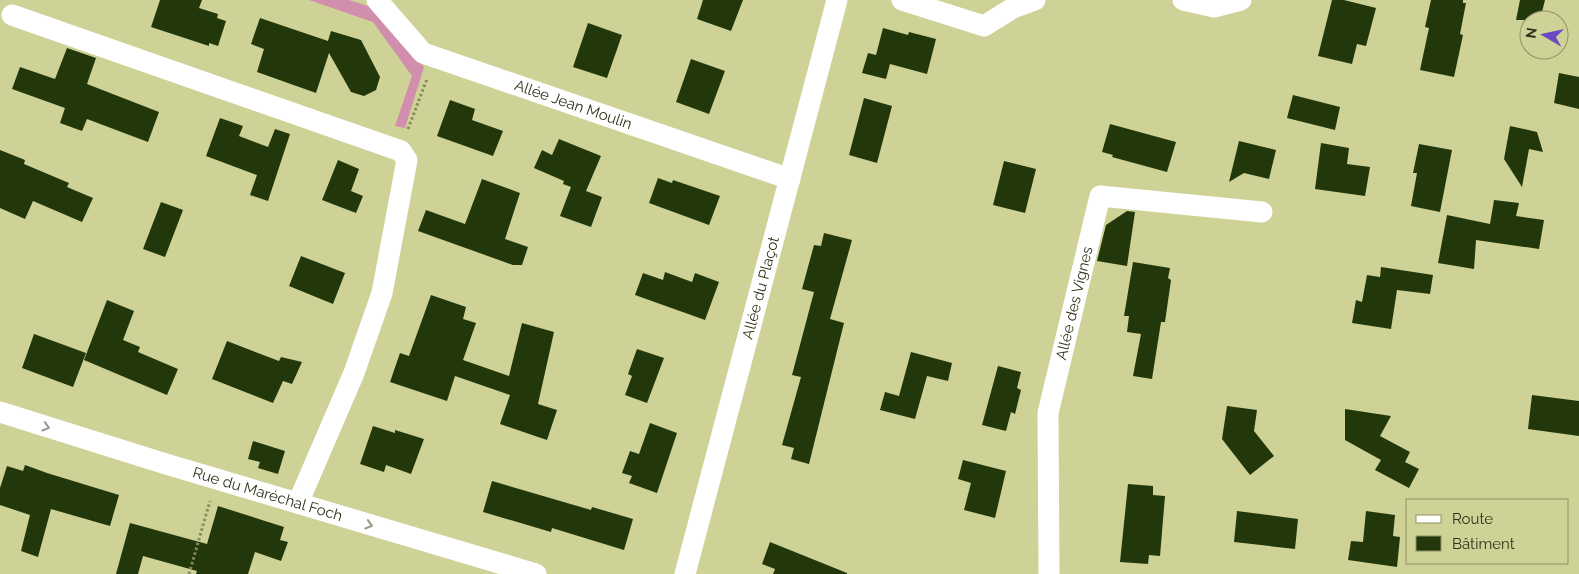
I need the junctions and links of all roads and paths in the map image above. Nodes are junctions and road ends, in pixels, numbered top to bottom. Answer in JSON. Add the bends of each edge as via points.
{"nodes":[{"id":1,"x":377,"y":0,"type":"edge"},
{"id":2,"x":837,"y":0,"type":"edge"},
{"id":3,"x":902,"y":0,"type":"edge"},
{"id":4,"x":1035,"y":0,"type":"edge"},
{"id":5,"x":1184,"y":0,"type":"edge"},
{"id":6,"x":1241,"y":0,"type":"edge"},
{"id":7,"x":12,"y":15,"type":"dead end"},
{"id":8,"x":435,"y":56,"type":"junction"},
{"id":9,"x":400,"y":151,"type":"junction"},
{"id":10,"x":790,"y":179,"type":"junction"},
{"id":11,"x":1262,"y":212,"type":"dead end"},
{"id":12,"x":0,"y":412,"type":"edge"},
{"id":13,"x":216,"y":479,"type":"junction"},
{"id":14,"x":298,"y":503,"type":"junction"},
{"id":15,"x":189,"y":574,"type":"edge"},
{"id":16,"x":536,"y":574,"type":"edge"},
{"id":17,"x":685,"y":574,"type":"edge"},
{"id":18,"x":1049,"y":574,"type":"edge"}],
"edges":[{"from":1,"to":8,"type":"street","name":"Allée Jean Moulin","via":[[424,52]]},
{"from":2,"to":10,"type":"street","name":"Allée du Plaçot"},
{"from":3,"to":4,"type":"street","via":[[984,26],[1013,8]]},
{"from":5,"to":6,"type":"street","via":[[1214,8]]},
{"from":7,"to":9,"type":"street"},
{"from":8,"to":9,"type":"path"},
{"from":8,"to":10,"type":"street","name":"Allée Jean Moulin"},
{"from":9,"to":14,"type":"street","via":[[407,160],[382,294],[354,373]]},
{"from":10,"to":17,"type":"street","name":"Allée du Plaçot"},
{"from":11,"to":18,"type":"street","name":"Allée des Vignes","via":[[1100,196],[1048,413]]},
{"from":12,"to":13,"type":"street","name":"Rue du Maréchal Foch","one_way":true},
{"from":13,"to":14,"type":"street","name":"Rue du Maréchal Foch"},
{"from":13,"to":15,"type":"path"},
{"from":14,"to":16,"type":"street","name":"Rue du Maréchal Foch","one_way":true}]}
